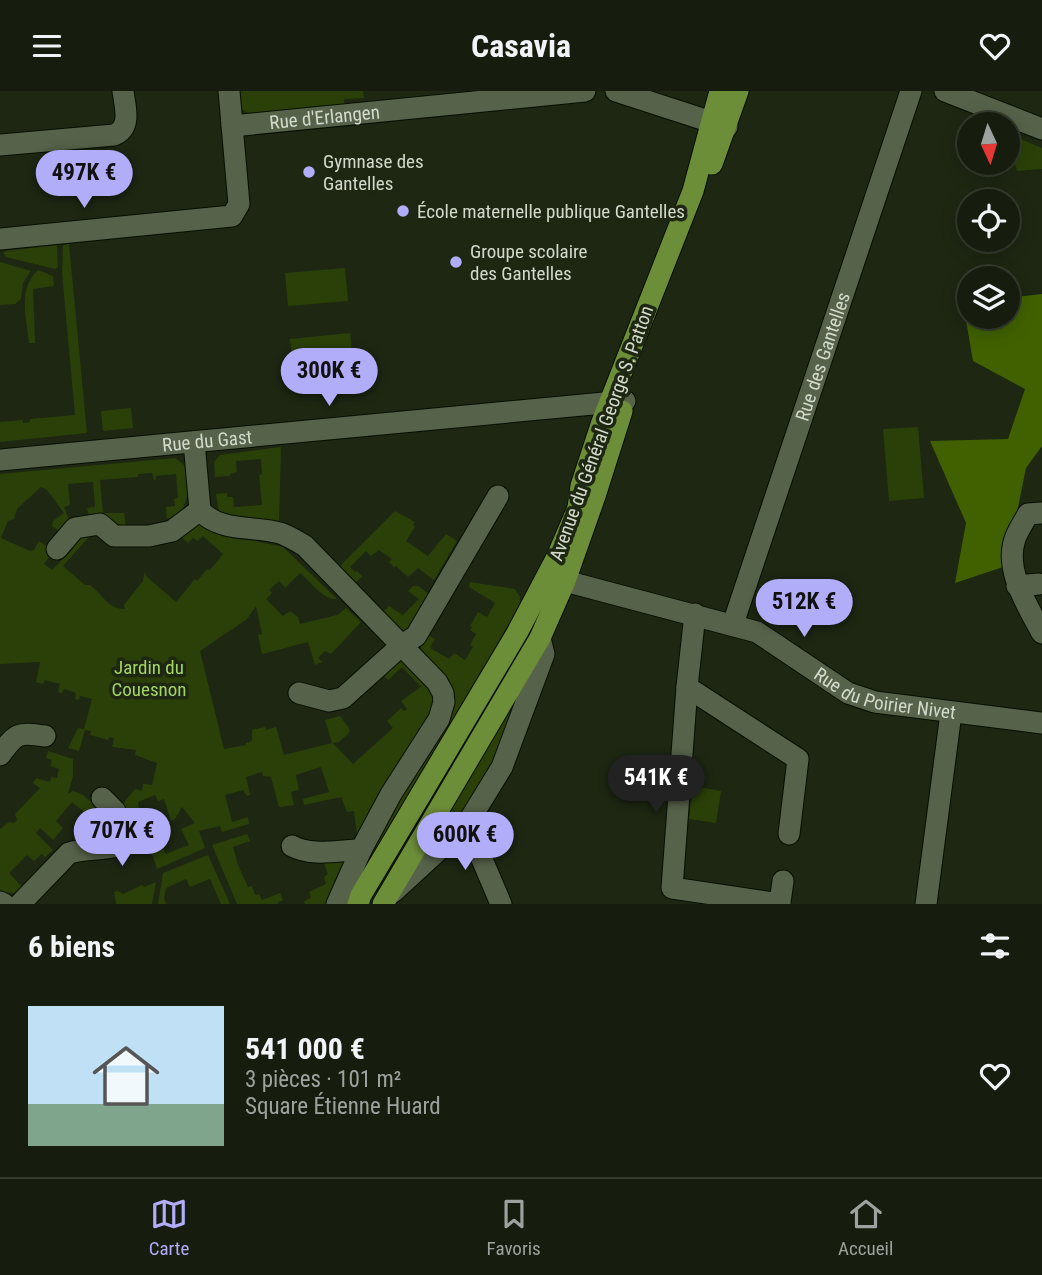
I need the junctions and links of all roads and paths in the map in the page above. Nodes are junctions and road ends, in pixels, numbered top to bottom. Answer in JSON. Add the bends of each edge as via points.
{"nodes":[{"id":1,"x":123,"y":91,"type":"edge"},
{"id":2,"x":229,"y":91,"type":"edge"},
{"id":3,"x":577,"y":91,"type":"edge"},
{"id":4,"x":616,"y":91,"type":"edge"},
{"id":5,"x":720,"y":91,"type":"edge"},
{"id":6,"x":737,"y":91,"type":"edge"},
{"id":7,"x":911,"y":91,"type":"edge"},
{"id":8,"x":945,"y":91,"type":"edge"},
{"id":9,"x":422,"y":99,"type":"edge"},
{"id":10,"x":719,"y":124,"type":"junction"},
{"id":11,"x":232,"y":126,"type":"junction"},
{"id":12,"x":1042,"y":129,"type":"edge"},
{"id":13,"x":0,"y":145,"type":"edge"},
{"id":14,"x":0,"y":239,"type":"edge"},
{"id":15,"x":618,"y":402,"type":"junction"},
{"id":16,"x":194,"y":442,"type":"junction"},
{"id":17,"x":0,"y":460,"type":"edge"},
{"id":18,"x":498,"y":496,"type":"dead end"},
{"id":19,"x":200,"y":510,"type":"junction"},
{"id":20,"x":1042,"y":513,"type":"edge"},
{"id":21,"x":57,"y":549,"type":"dead end"},
{"id":22,"x":557,"y":557,"type":"junction"},
{"id":23,"x":565,"y":582,"type":"junction"},
{"id":24,"x":1039,"y":583,"type":"dead end"},
{"id":25,"x":1017,"y":586,"type":"junction"},
{"id":26,"x":695,"y":614,"type":"junction"},
{"id":27,"x":733,"y":624,"type":"junction"},
{"id":28,"x":1042,"y":633,"type":"edge"},
{"id":29,"x":540,"y":638,"type":"junction"},
{"id":30,"x":402,"y":645,"type":"junction"},
{"id":31,"x":687,"y":687,"type":"junction"},
{"id":32,"x":299,"y":693,"type":"dead end"},
{"id":33,"x":951,"y":713,"type":"junction"},
{"id":34,"x":1042,"y":723,"type":"edge"},
{"id":35,"x":45,"y":736,"type":"dead end"},
{"id":36,"x":0,"y":755,"type":"edge"},
{"id":37,"x":102,"y":798,"type":"dead end"},
{"id":38,"x":467,"y":824,"type":"junction"},
{"id":39,"x":789,"y":834,"type":"dead end"},
{"id":40,"x":395,"y":837,"type":"junction"},
{"id":41,"x":292,"y":846,"type":"dead end"},
{"id":42,"x":361,"y":851,"type":"junction"},
{"id":43,"x":424,"y":852,"type":"junction"},
{"id":44,"x":672,"y":896,"type":"edge"},
{"id":45,"x":781,"y":896,"type":"edge"},
{"id":46,"x":383,"y":902,"type":"edge"},
{"id":47,"x":20,"y":904,"type":"edge"},
{"id":48,"x":337,"y":904,"type":"edge"},
{"id":49,"x":358,"y":904,"type":"edge"},
{"id":50,"x":501,"y":904,"type":"edge"},
{"id":51,"x":926,"y":904,"type":"edge"}],
"edges":[{"from":1,"to":13,"type":"street","via":[[126,118],[121,132]]},
{"from":2,"to":11,"type":"street"},
{"from":3,"to":9,"type":"street","name":"Rue d'Erlangen"},
{"from":4,"to":10,"type":"street"},
{"from":5,"to":10,"type":"main road","name":"Avenue du Général George S. Patton"},
{"from":6,"to":10,"type":"main road","name":"Avenue du Général George S. Patton"},
{"from":7,"to":27,"type":"street","name":"Rue des Gantelles"},
{"from":8,"to":12,"type":"street"},
{"from":9,"to":11,"type":"street","name":"Rue d'Erlangen"},
{"from":10,"to":15,"type":"main road","name":"Avenue du Général George S. Patton","via":[[701,192],[648,345]]},
{"from":11,"to":14,"type":"street","via":[[239,204],[232,216]]},
{"from":15,"to":16,"type":"street","name":"Rue du Gast"},
{"from":15,"to":22,"type":"main road","name":"Avenue du Général George S. Patton","via":[[581,486],[578,508]]},
{"from":15,"to":23,"type":"main road","name":"Avenue du Général George S. Patton"},
{"from":16,"to":17,"type":"street","name":"Rue du Gast"},
{"from":16,"to":19,"type":"street"},
{"from":18,"to":30,"type":"street","via":[[416,636]]},
{"from":19,"to":21,"type":"street","via":[[172,531],[149,536],[114,536],[100,524],[75,528]]},
{"from":19,"to":30,"type":"street","via":[[217,523],[292,537]]},
{"from":20,"to":25,"type":"street","via":[[1028,514],[1014,540]]},
{"from":22,"to":23,"type":"street"},
{"from":22,"to":40,"type":"main road","name":"Avenue du Général George S. Patton"},
{"from":23,"to":26,"type":"street","name":"Rue du Poirier Nivet"},
{"from":23,"to":29,"type":"main road","name":"Avenue du Général George S. Patton"},
{"from":24,"to":25,"type":"street"},
{"from":25,"to":28,"type":"street"},
{"from":26,"to":27,"type":"street","name":"Rue du Poirier Nivet"},
{"from":26,"to":31,"type":"street"},
{"from":27,"to":33,"type":"street","name":"Rue du Poirier Nivet","via":[[757,632],[848,693],[875,702]]},
{"from":29,"to":38,"type":"street","via":[[544,654],[502,767]]},
{"from":29,"to":43,"type":"main road","name":"Avenue du Général George S. Patton"},
{"from":30,"to":32,"type":"street","via":[[343,698],[329,701]]},
{"from":30,"to":42,"type":"street","via":[[436,682],[444,702],[439,719]]},
{"from":31,"to":39,"type":"street","via":[[798,759]]},
{"from":31,"to":44,"type":"street"},
{"from":33,"to":34,"type":"street","name":"Rue du Poirier Nivet"},
{"from":33,"to":51,"type":"street"},
{"from":35,"to":36,"type":"street","via":[[16,735]]},
{"from":37,"to":47,"type":"street","via":[[115,811],[125,844],[69,853]]},
{"from":38,"to":43,"type":"street"},
{"from":38,"to":50,"type":"street"},
{"from":40,"to":43,"type":"street"},
{"from":40,"to":49,"type":"main road","name":"Avenue du Général George S. Patton"},
{"from":41,"to":42,"type":"street","via":[[315,853]]},
{"from":42,"to":48,"type":"street"},
{"from":43,"to":46,"type":"main road","name":"Avenue du Général George S. Patton"},
{"from":44,"to":45,"type":"street"}]}
